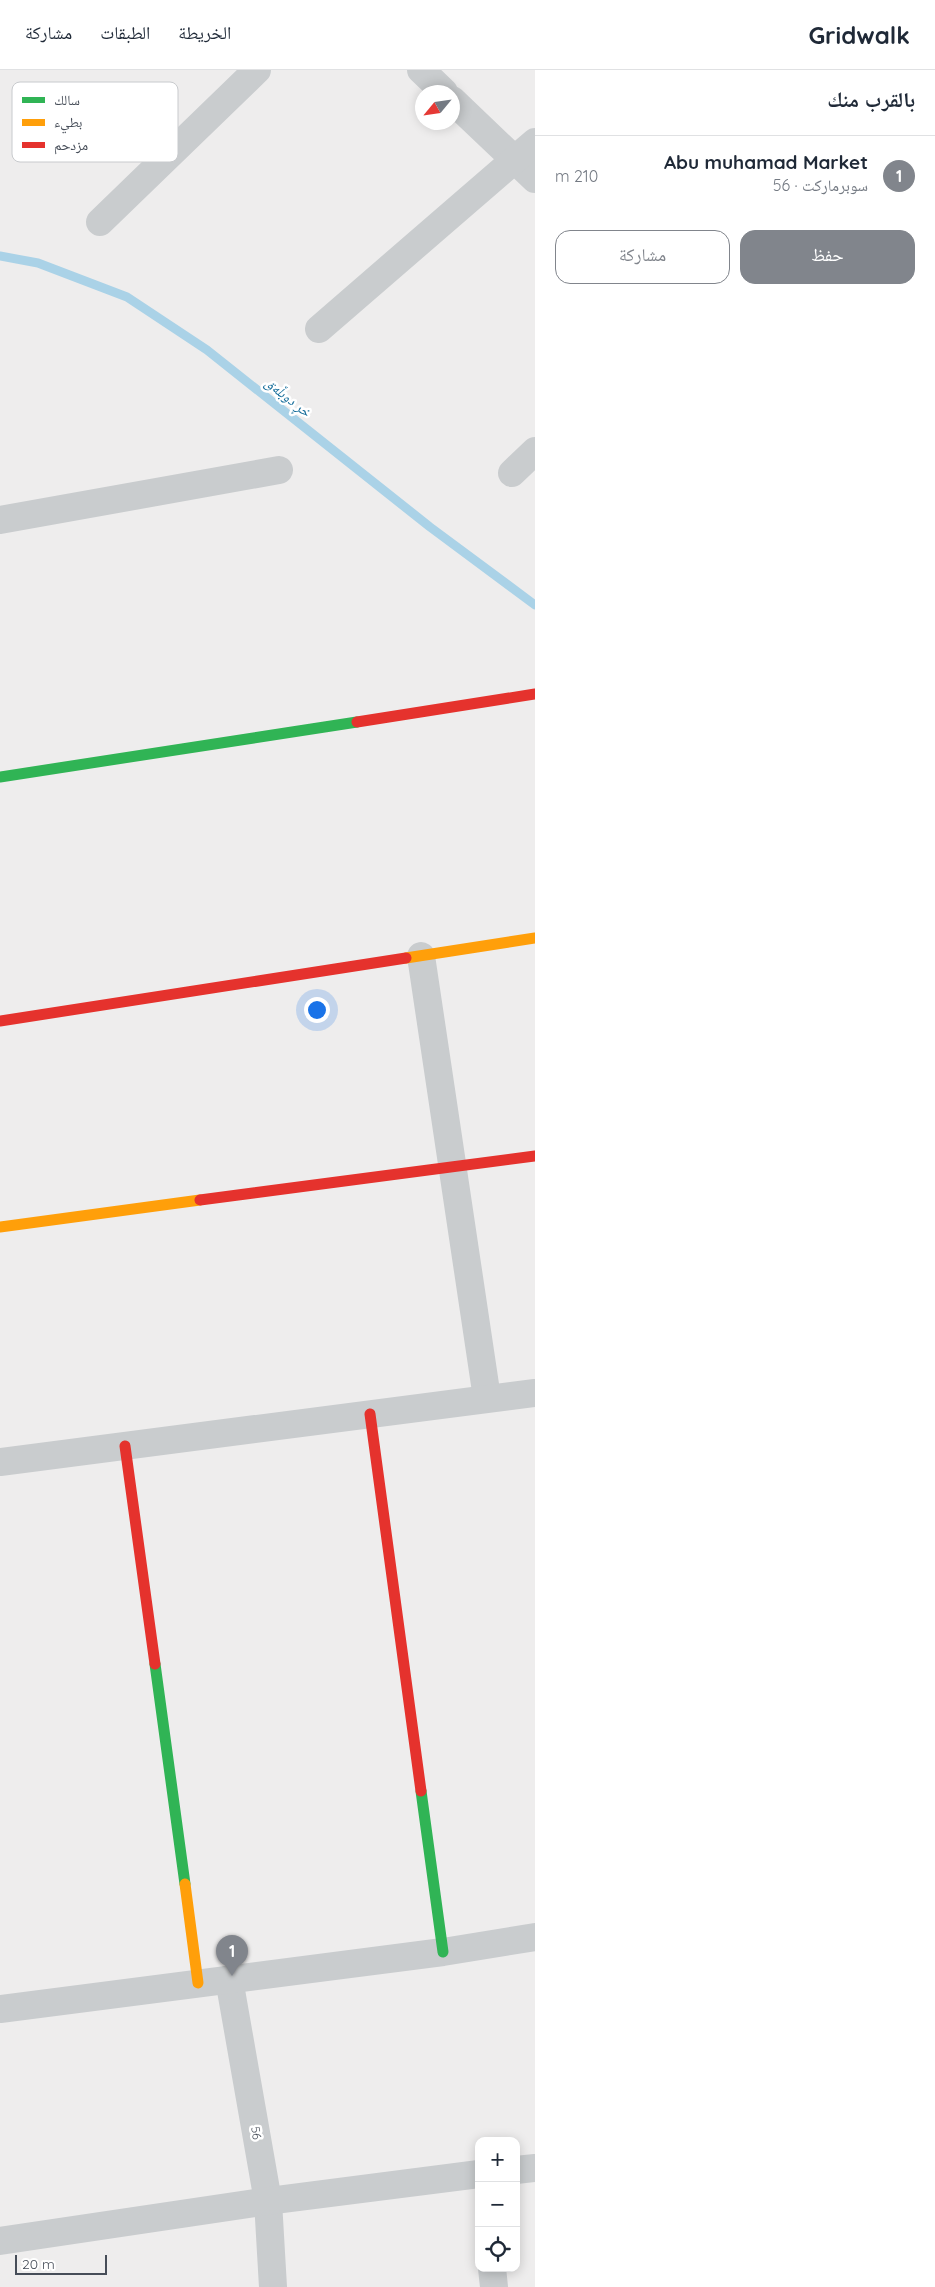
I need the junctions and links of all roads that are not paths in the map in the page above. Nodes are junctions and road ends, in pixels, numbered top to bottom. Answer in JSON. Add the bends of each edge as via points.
{"nodes":[{"id":1,"x":258,"y":70,"type":"edge"},
{"id":2,"x":422,"y":70,"type":"edge"},
{"id":3,"x":437,"y":85,"type":"edge"},
{"id":4,"x":460,"y":108,"type":"edge"},
{"id":5,"x":535,"y":142,"type":"edge"},
{"id":6,"x":178,"y":147,"type":"edge"},
{"id":7,"x":514,"y":161,"type":"junction"},
{"id":8,"x":162,"y":162,"type":"edge"},
{"id":9,"x":535,"y":179,"type":"edge"},
{"id":10,"x":100,"y":222,"type":"dead end"},
{"id":11,"x":319,"y":329,"type":"dead end"},
{"id":12,"x":535,"y":451,"type":"edge"},
{"id":13,"x":279,"y":470,"type":"dead end"},
{"id":14,"x":512,"y":473,"type":"dead end"},
{"id":15,"x":0,"y":520,"type":"edge"},
{"id":16,"x":535,"y":694,"type":"edge"},
{"id":17,"x":0,"y":777,"type":"edge"},
{"id":18,"x":535,"y":938,"type":"edge"},
{"id":19,"x":421,"y":956,"type":"junction"},
{"id":20,"x":0,"y":1021,"type":"edge"},
{"id":21,"x":535,"y":1156,"type":"edge"},
{"id":22,"x":453,"y":1168,"type":"junction"},
{"id":23,"x":0,"y":1227,"type":"edge"},
{"id":24,"x":535,"y":1393,"type":"edge"},
{"id":25,"x":487,"y":1398,"type":"junction"},
{"id":26,"x":370,"y":1414,"type":"junction"},
{"id":27,"x":125,"y":1446,"type":"junction"},
{"id":28,"x":0,"y":1462,"type":"edge"},
{"id":29,"x":535,"y":1937,"type":"edge"},
{"id":30,"x":443,"y":1952,"type":"junction"},
{"id":31,"x":229,"y":1979,"type":"junction"},
{"id":32,"x":198,"y":1983,"type":"junction"},
{"id":33,"x":0,"y":2009,"type":"edge"},
{"id":34,"x":535,"y":2168,"type":"edge"},
{"id":35,"x":520,"y":2170,"type":"edge"},
{"id":36,"x":475,"y":2175,"type":"edge"},
{"id":37,"x":268,"y":2201,"type":"junction"},
{"id":38,"x":0,"y":2241,"type":"edge"},
{"id":39,"x":492,"y":2272,"type":"edge"},
{"id":40,"x":273,"y":2287,"type":"edge"},
{"id":41,"x":494,"y":2287,"type":"edge"}],
"edges":[{"from":1,"to":6,"type":"street"},
{"from":2,"to":3,"type":"street"},
{"from":4,"to":7,"type":"street"},
{"from":5,"to":7,"type":"street"},
{"from":7,"to":9,"type":"street"},
{"from":7,"to":11,"type":"street"},
{"from":8,"to":10,"type":"street"},
{"from":12,"to":14,"type":"street"},
{"from":13,"to":15,"type":"street"},
{"from":16,"to":17,"type":"street"},
{"from":18,"to":19,"type":"street"},
{"from":19,"to":20,"type":"street"},
{"from":19,"to":22,"type":"street"},
{"from":21,"to":22,"type":"street"},
{"from":22,"to":23,"type":"street"},
{"from":22,"to":25,"type":"street"},
{"from":24,"to":25,"type":"street"},
{"from":25,"to":26,"type":"street"},
{"from":26,"to":27,"type":"street"},
{"from":26,"to":30,"type":"street"},
{"from":27,"to":28,"type":"street"},
{"from":27,"to":32,"type":"street"},
{"from":29,"to":30,"type":"street"},
{"from":30,"to":31,"type":"street"},
{"from":31,"to":32,"type":"street"},
{"from":31,"to":37,"type":"street","name":"56"},
{"from":32,"to":33,"type":"street"},
{"from":34,"to":35,"type":"street"},
{"from":36,"to":37,"type":"street"},
{"from":37,"to":38,"type":"street"},
{"from":37,"to":40,"type":"street","name":"56"},
{"from":39,"to":41,"type":"street"}]}
